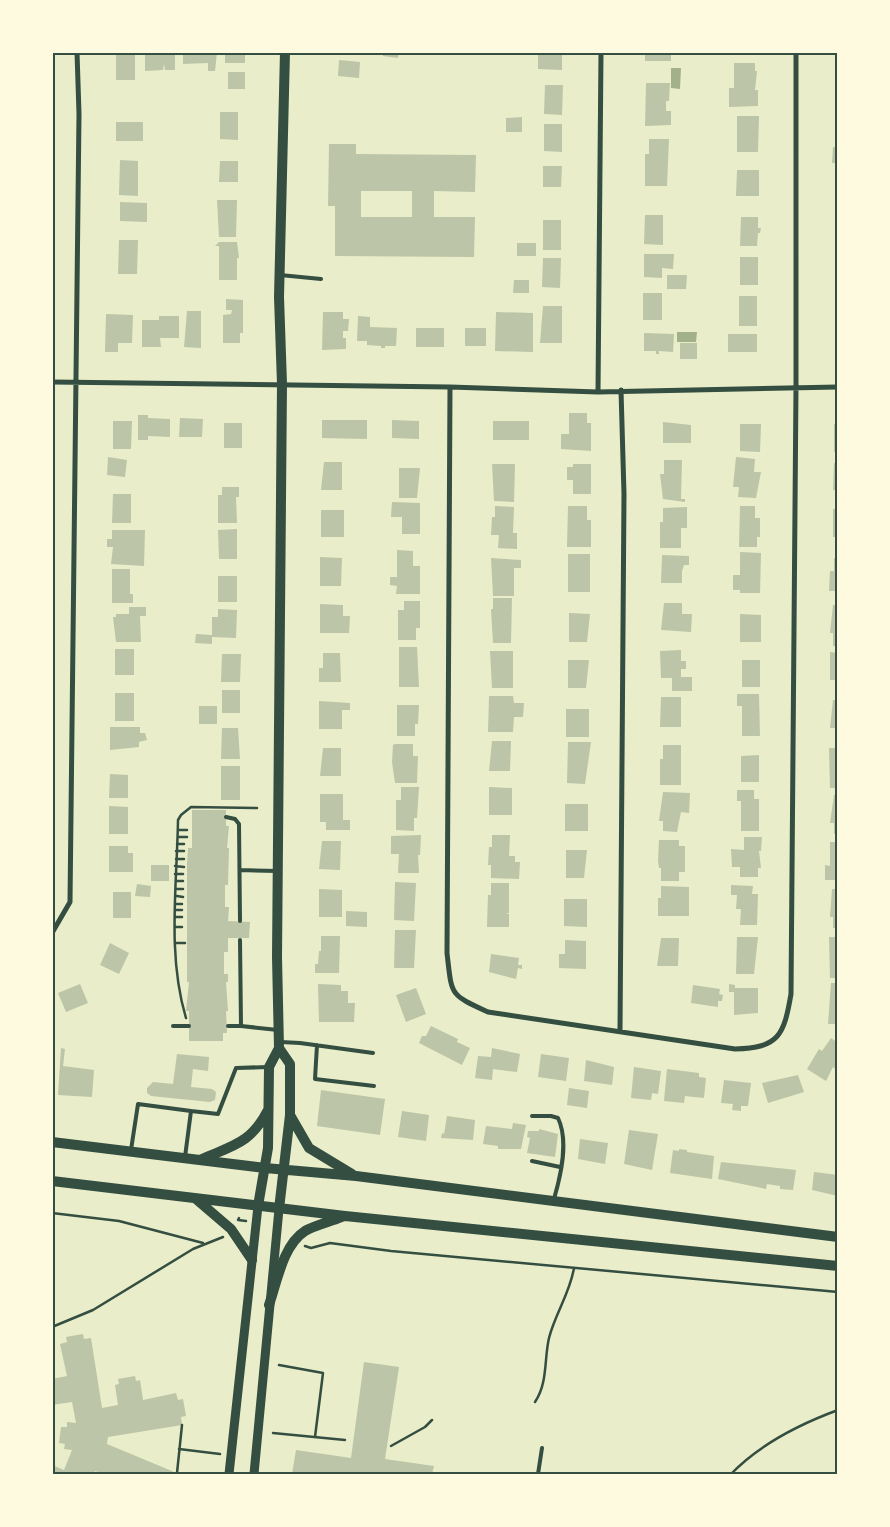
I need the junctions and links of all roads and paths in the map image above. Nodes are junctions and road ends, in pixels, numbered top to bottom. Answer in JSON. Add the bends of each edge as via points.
{"nodes":[{"id":1,"x":77,"y":52,"type":"edge"},
{"id":2,"x":284,"y":52,"type":"edge"},
{"id":3,"x":601,"y":52,"type":"edge"},
{"id":4,"x":796,"y":52,"type":"edge"},
{"id":5,"x":280,"y":275,"type":"junction"},
{"id":6,"x":320,"y":279,"type":"dead end"},
{"id":7,"x":52,"y":382,"type":"edge"},
{"id":8,"x":76,"y":382,"type":"junction"},
{"id":9,"x":282,"y":384,"type":"junction"},
{"id":10,"x":450,"y":387,"type":"junction"},
{"id":11,"x":796,"y":387,"type":"junction"},
{"id":12,"x":838,"y":387,"type":"edge"},
{"id":13,"x":621,"y":390,"type":"junction"},
{"id":14,"x":598,"y":392,"type":"junction"},
{"id":15,"x":257,"y":808,"type":"dead end"},
{"id":16,"x":226,"y":817,"type":"dead end"},
{"id":17,"x":178,"y":830,"type":"junction"},
{"id":18,"x":187,"y":830,"type":"dead end"},
{"id":19,"x":178,"y":837,"type":"junction"},
{"id":20,"x":187,"y":837,"type":"dead end"},
{"id":21,"x":177,"y":844,"type":"junction"},
{"id":22,"x":184,"y":844,"type":"dead end"},
{"id":23,"x":176,"y":851,"type":"junction"},
{"id":24,"x":184,"y":851,"type":"dead end"},
{"id":25,"x":176,"y":859,"type":"junction"},
{"id":26,"x":184,"y":859,"type":"dead end"},
{"id":27,"x":175,"y":866,"type":"junction"},
{"id":28,"x":184,"y":867,"type":"dead end"},
{"id":29,"x":240,"y":870,"type":"junction"},
{"id":30,"x":278,"y":872,"type":"junction"},
{"id":31,"x":175,"y":874,"type":"junction"},
{"id":32,"x":183,"y":874,"type":"dead end"},
{"id":33,"x":176,"y":881,"type":"junction"},
{"id":34,"x":183,"y":881,"type":"dead end"},
{"id":35,"x":177,"y":889,"type":"junction"},
{"id":36,"x":183,"y":889,"type":"dead end"},
{"id":37,"x":177,"y":896,"type":"junction"},
{"id":38,"x":183,"y":897,"type":"dead end"},
{"id":39,"x":176,"y":904,"type":"junction"},
{"id":40,"x":182,"y":904,"type":"dead end"},
{"id":41,"x":176,"y":910,"type":"junction"},
{"id":42,"x":182,"y":910,"type":"dead end"},
{"id":43,"x":176,"y":917,"type":"junction"},
{"id":44,"x":182,"y":918,"type":"dead end"},
{"id":45,"x":240,"y":921,"type":"dead end"},
{"id":46,"x":176,"y":927,"type":"junction"},
{"id":47,"x":182,"y":927,"type":"dead end"},
{"id":48,"x":52,"y":933,"type":"edge"},
{"id":49,"x":240,"y":940,"type":"dead end"},
{"id":50,"x":176,"y":943,"type":"junction"},
{"id":51,"x":185,"y":943,"type":"dead end"},
{"id":52,"x":173,"y":1026,"type":"dead end"},
{"id":53,"x":188,"y":1026,"type":"joint"},
{"id":54,"x":228,"y":1026,"type":"dead end"},
{"id":55,"x":240,"y":1026,"type":"junction"},
{"id":56,"x":278,"y":1030,"type":"junction"},
{"id":57,"x":620,"y":1032,"type":"junction"},
{"id":58,"x":279,"y":1045,"type":"junction"},
{"id":59,"x":317,"y":1045,"type":"junction"},
{"id":60,"x":373,"y":1053,"type":"dead end"},
{"id":61,"x":269,"y":1067,"type":"junction"},
{"id":62,"x":374,"y":1086,"type":"dead end"},
{"id":63,"x":270,"y":1107,"type":"junction"},
{"id":64,"x":191,"y":1111,"type":"junction"},
{"id":65,"x":290,"y":1115,"type":"junction"},
{"id":66,"x":532,"y":1116,"type":"dead end"},
{"id":67,"x":52,"y":1142,"type":"edge"},
{"id":68,"x":132,"y":1150,"type":"junction"},
{"id":69,"x":185,"y":1157,"type":"junction"},
{"id":70,"x":202,"y":1159,"type":"junction"},
{"id":71,"x":532,"y":1161,"type":"dead end"},
{"id":72,"x":560,"y":1167,"type":"junction"},
{"id":73,"x":265,"y":1168,"type":"junction"},
{"id":74,"x":285,"y":1170,"type":"junction"},
{"id":75,"x":356,"y":1176,"type":"junction"},
{"id":76,"x":52,"y":1181,"type":"edge"},
{"id":77,"x":196,"y":1199,"type":"junction"},
{"id":78,"x":554,"y":1201,"type":"junction"},
{"id":79,"x":258,"y":1206,"type":"junction"},
{"id":80,"x":280,"y":1209,"type":"junction"},
{"id":81,"x":52,"y":1213,"type":"edge"},
{"id":82,"x":345,"y":1216,"type":"junction"},
{"id":83,"x":239,"y":1218,"type":"dead end"},
{"id":84,"x":246,"y":1221,"type":"dead end"},
{"id":85,"x":226,"y":1234,"type":"dead end"},
{"id":86,"x":838,"y":1237,"type":"edge"},
{"id":87,"x":302,"y":1243,"type":"dead end"},
{"id":88,"x":204,"y":1244,"type":"junction"},
{"id":89,"x":252,"y":1260,"type":"junction"},
{"id":90,"x":838,"y":1266,"type":"edge"},
{"id":91,"x":574,"y":1268,"type":"junction"},
{"id":92,"x":838,"y":1292,"type":"edge"},
{"id":93,"x":269,"y":1305,"type":"junction"},
{"id":94,"x":52,"y":1327,"type":"edge"},
{"id":95,"x":279,"y":1365,"type":"dead end"},
{"id":96,"x":534,"y":1402,"type":"dead end"},
{"id":97,"x":838,"y":1410,"type":"edge"},
{"id":98,"x":432,"y":1420,"type":"dead end"},
{"id":99,"x":182,"y":1425,"type":"dead end"},
{"id":100,"x":273,"y":1433,"type":"dead end"},
{"id":101,"x":315,"y":1437,"type":"junction"},
{"id":102,"x":345,"y":1440,"type":"dead end"},
{"id":103,"x":391,"y":1446,"type":"dead end"},
{"id":104,"x":542,"y":1448,"type":"dead end"},
{"id":105,"x":180,"y":1449,"type":"junction"},
{"id":106,"x":220,"y":1454,"type":"dead end"},
{"id":107,"x":177,"y":1473,"type":"edge"},
{"id":108,"x":229,"y":1474,"type":"edge"},
{"id":109,"x":254,"y":1474,"type":"edge"},
{"id":110,"x":538,"y":1474,"type":"edge"},
{"id":111,"x":731,"y":1474,"type":"edge"}],
"edges":[{"from":1,"to":8,"type":"street"},
{"from":2,"to":5,"type":"main road"},
{"from":3,"to":14,"type":"street"},
{"from":4,"to":11,"type":"street"},
{"from":5,"to":6,"type":"lane"},
{"from":5,"to":9,"type":"main road"},
{"from":7,"to":8,"type":"street"},
{"from":8,"to":9,"type":"street"},
{"from":8,"to":48,"type":"street","via":[[70,902]]},
{"from":9,"to":10,"type":"street"},
{"from":9,"to":30,"type":"main road"},
{"from":10,"to":14,"type":"street"},
{"from":10,"to":57,"type":"street","via":[[447,954],[451,989],[462,1000],[488,1012]]},
{"from":11,"to":12,"type":"street"},
{"from":11,"to":13,"type":"street"},
{"from":11,"to":57,"type":"street","via":[[791,994],[786,1020],[768,1046],[735,1049]]},
{"from":13,"to":14,"type":"street"},
{"from":13,"to":57,"type":"street","via":[[624,494]]},
{"from":15,"to":17,"type":"path","via":[[191,807],[181,815]]},
{"from":16,"to":29,"type":"lane","via":[[235,819],[239,824]]},
{"from":17,"to":18,"type":"path"},
{"from":17,"to":19,"type":"path"},
{"from":19,"to":20,"type":"path"},
{"from":19,"to":21,"type":"path"},
{"from":21,"to":22,"type":"path"},
{"from":21,"to":23,"type":"path"},
{"from":23,"to":24,"type":"path"},
{"from":23,"to":25,"type":"path"},
{"from":25,"to":26,"type":"path"},
{"from":25,"to":27,"type":"path"},
{"from":27,"to":28,"type":"path"},
{"from":27,"to":31,"type":"path"},
{"from":29,"to":30,"type":"lane"},
{"from":29,"to":45,"type":"lane"},
{"from":30,"to":56,"type":"main road"},
{"from":31,"to":32,"type":"path"},
{"from":31,"to":33,"type":"path"},
{"from":33,"to":34,"type":"path"},
{"from":33,"to":35,"type":"path"},
{"from":35,"to":36,"type":"path"},
{"from":35,"to":37,"type":"path"},
{"from":37,"to":38,"type":"path"},
{"from":37,"to":39,"type":"path"},
{"from":39,"to":40,"type":"path"},
{"from":39,"to":41,"type":"path"},
{"from":41,"to":42,"type":"path"},
{"from":41,"to":43,"type":"path"},
{"from":43,"to":44,"type":"path"},
{"from":43,"to":46,"type":"path"},
{"from":46,"to":47,"type":"path"},
{"from":46,"to":50,"type":"path"},
{"from":49,"to":55,"type":"lane"},
{"from":50,"to":51,"type":"path"},
{"from":50,"to":53,"type":"path","via":[[175,956]]},
{"from":52,"to":53,"type":"lane"},
{"from":54,"to":55,"type":"lane"},
{"from":55,"to":56,"type":"lane"},
{"from":56,"to":58,"type":"main road"},
{"from":58,"to":59,"type":"lane"},
{"from":58,"to":61,"type":"main road"},
{"from":58,"to":65,"type":"main road","via":[[290,1064]]},
{"from":59,"to":60,"type":"lane"},
{"from":59,"to":62,"type":"lane","via":[[315,1079]]},
{"from":61,"to":63,"type":"main road"},
{"from":61,"to":64,"type":"lane","via":[[236,1068],[218,1114]]},
{"from":63,"to":70,"type":"main road","via":[[259,1127],[248,1138]]},
{"from":63,"to":73,"type":"main road"},
{"from":64,"to":68,"type":"lane","via":[[138,1104]]},
{"from":64,"to":69,"type":"lane"},
{"from":65,"to":74,"type":"main road"},
{"from":65,"to":75,"type":"main road","via":[[309,1148]]},
{"from":66,"to":72,"type":"lane","via":[[558,1118],[564,1130]]},
{"from":67,"to":68,"type":"main road"},
{"from":68,"to":69,"type":"main road"},
{"from":69,"to":70,"type":"main road"},
{"from":70,"to":73,"type":"main road"},
{"from":71,"to":72,"type":"lane"},
{"from":72,"to":78,"type":"lane"},
{"from":73,"to":74,"type":"main road"},
{"from":73,"to":79,"type":"main road"},
{"from":74,"to":75,"type":"main road"},
{"from":74,"to":80,"type":"main road"},
{"from":75,"to":78,"type":"main road"},
{"from":76,"to":77,"type":"main road"},
{"from":77,"to":79,"type":"main road"},
{"from":77,"to":89,"type":"main road","via":[[231,1229]]},
{"from":78,"to":86,"type":"main road"},
{"from":79,"to":80,"type":"main road"},
{"from":79,"to":89,"type":"street"},
{"from":80,"to":82,"type":"main road"},
{"from":80,"to":93,"type":"street"},
{"from":81,"to":88,"type":"path","via":[[119,1220]]},
{"from":82,"to":90,"type":"main road"},
{"from":82,"to":93,"type":"main road","via":[[296,1237]]},
{"from":83,"to":84,"type":"path"},
{"from":85,"to":88,"type":"path"},
{"from":87,"to":91,"type":"path","via":[[308,1248],[330,1243]]},
{"from":88,"to":94,"type":"path","via":[[94,1310]]},
{"from":89,"to":108,"type":"street"},
{"from":91,"to":92,"type":"path"},
{"from":91,"to":96,"type":"path","via":[[572,1282],[549,1338],[541,1393]]},
{"from":93,"to":109,"type":"street"},
{"from":95,"to":101,"type":"path","via":[[323,1372]]},
{"from":97,"to":111,"type":"path","via":[[809,1421],[767,1446]]},
{"from":98,"to":103,"type":"path"},
{"from":99,"to":105,"type":"path"},
{"from":100,"to":101,"type":"path"},
{"from":101,"to":102,"type":"path"},
{"from":104,"to":110,"type":"lane"},
{"from":105,"to":106,"type":"path"},
{"from":105,"to":107,"type":"path"}]}
